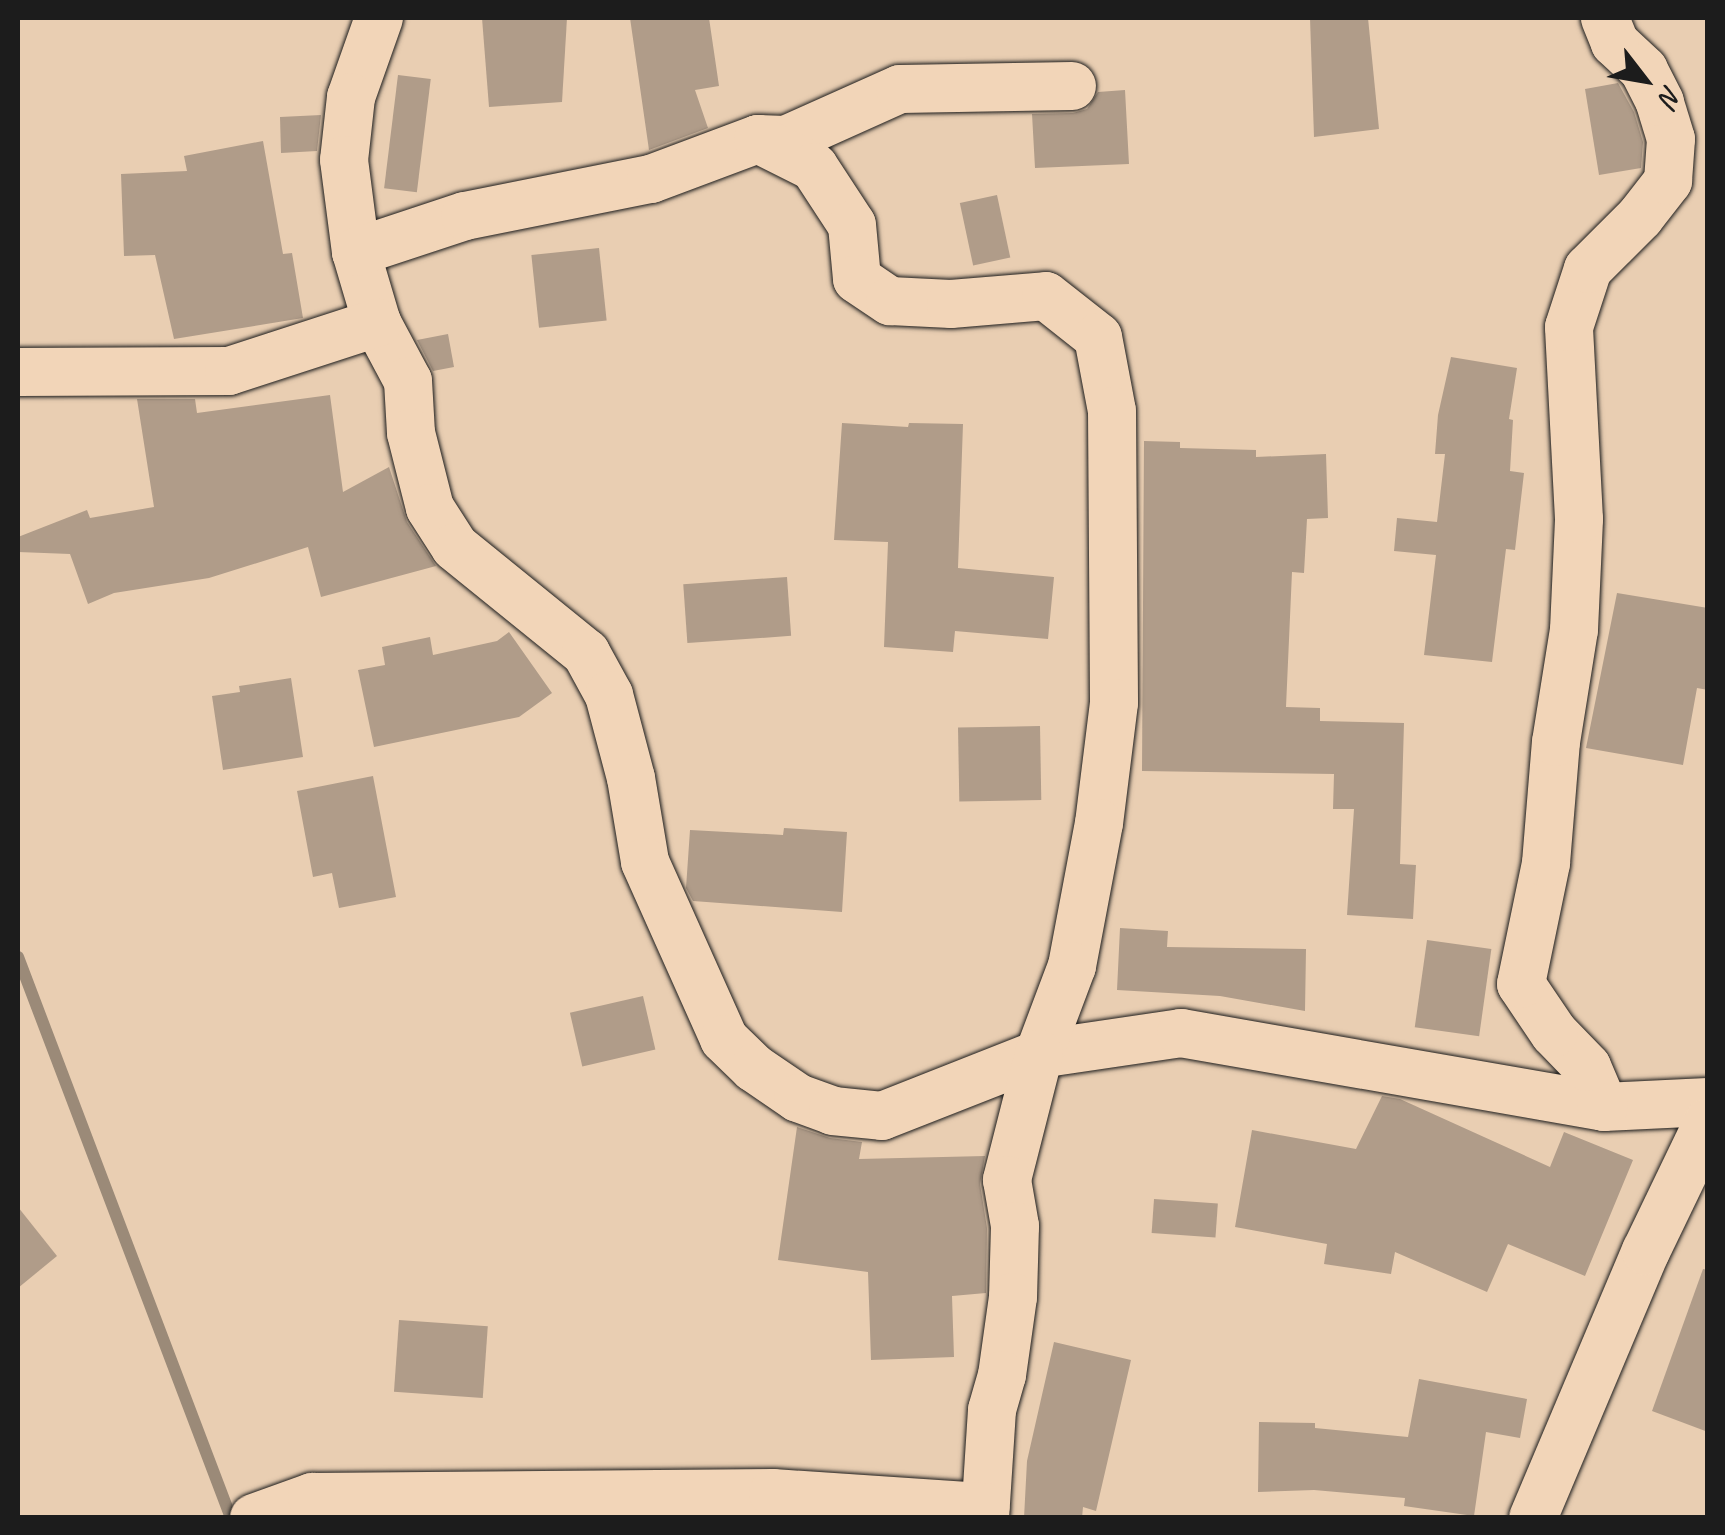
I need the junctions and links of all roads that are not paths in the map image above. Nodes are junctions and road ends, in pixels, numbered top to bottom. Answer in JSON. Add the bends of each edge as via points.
{"nodes":[{"id":1,"x":379,"y":18,"type":"edge"},
{"id":2,"x":1605,"y":18,"type":"edge"},
{"id":3,"x":1072,"y":86,"type":"dead end"},
{"id":4,"x":758,"y":139,"type":"junction"},
{"id":5,"x":356,"y":252,"type":"junction"},
{"id":6,"x":377,"y":323,"type":"junction"},
{"id":7,"x":18,"y":372,"type":"edge"},
{"id":8,"x":1038,"y":1054,"type":"junction"},
{"id":9,"x":1708,"y":1102,"type":"edge"},
{"id":10,"x":1604,"y":1107,"type":"junction"},
{"id":11,"x":1708,"y":1122,"type":"edge"},
{"id":12,"x":986,"y":1512,"type":"edge"},
{"id":13,"x":254,"y":1518,"type":"edge"},
{"id":14,"x":1534,"y":1518,"type":"edge"}],
"edges":[{"from":1,"to":5,"type":"street","via":[[351,97],[344,160]]},
{"from":2,"to":10,"type":"street","via":[[1660,102],[1671,139],[1668,180],[1588,269],[1570,326],[1580,519],[1574,630],[1546,863],[1521,984],[1587,1067]]},
{"from":3,"to":4,"type":"street","via":[[900,89],[786,140]]},
{"from":4,"to":5,"type":"street","via":[[652,179],[465,216]]},
{"from":4,"to":8,"type":"street","via":[[814,167],[852,225],[857,279],[890,301],[1046,296],[1098,337],[1112,411],[1114,704],[1072,966]]},
{"from":5,"to":6,"type":"street"},
{"from":6,"to":7,"type":"street","via":[[229,371]]},
{"from":6,"to":8,"type":"street","via":[[408,382],[411,433],[430,508],[469,559],[586,653],[609,695],[644,862],[724,1038],[798,1098],[833,1112],[882,1116]]},
{"from":8,"to":10,"type":"street","via":[[1181,1033]]},
{"from":8,"to":12,"type":"street","via":[[1007,1180],[1015,1226],[1013,1297],[992,1410]]},
{"from":9,"to":10,"type":"street"},
{"from":11,"to":14,"type":"street"},
{"from":12,"to":13,"type":"street","via":[[773,1493],[432,1495],[312,1497]]}]}
